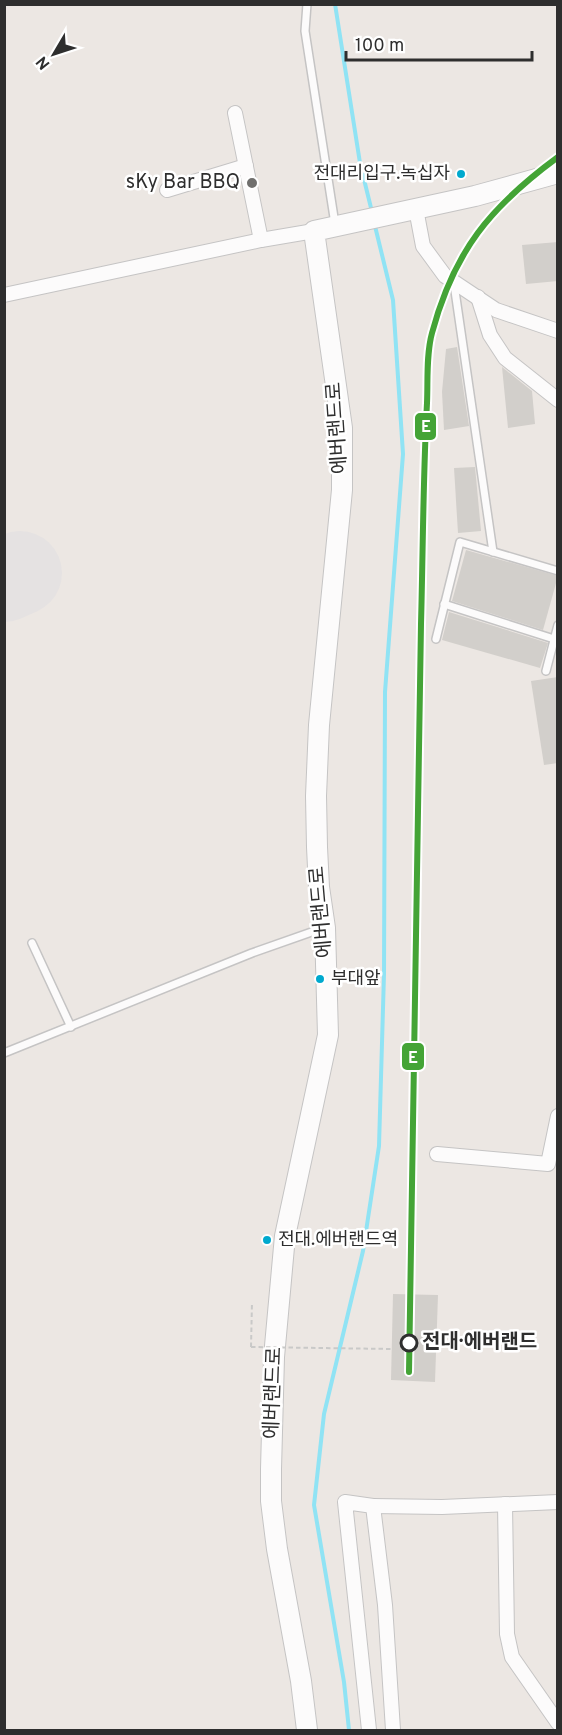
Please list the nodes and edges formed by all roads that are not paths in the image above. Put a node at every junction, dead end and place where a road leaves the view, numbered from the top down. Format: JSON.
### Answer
{"nodes":[{"id":1,"x":307,"y":4,"type":"edge"},
{"id":2,"x":235,"y":113,"type":"dead end"},
{"id":3,"x":246,"y":166,"type":"junction"},
{"id":4,"x":558,"y":173,"type":"edge"},
{"id":5,"x":167,"y":190,"type":"dead end"},
{"id":6,"x":410,"y":210,"type":"junction"},
{"id":7,"x":342,"y":225,"type":"junction"},
{"id":8,"x":315,"y":231,"type":"junction"},
{"id":9,"x":261,"y":240,"type":"junction"},
{"id":10,"x":454,"y":282,"type":"junction"},
{"id":11,"x":4,"y":295,"type":"edge"},
{"id":12,"x":478,"y":297,"type":"junction"},
{"id":13,"x":558,"y":331,"type":"edge"},
{"id":14,"x":558,"y":400,"type":"edge"},
{"id":15,"x":493,"y":552,"type":"junction"},
{"id":16,"x":558,"y":571,"type":"edge"},
{"id":17,"x":444,"y":604,"type":"junction"},
{"id":18,"x":558,"y":625,"type":"edge"},
{"id":19,"x":436,"y":639,"type":"dead end"},
{"id":20,"x":554,"y":639,"type":"junction"},
{"id":21,"x":546,"y":670,"type":"dead end"},
{"id":22,"x":325,"y":928,"type":"junction"},
{"id":23,"x":32,"y":944,"type":"dead end"},
{"id":24,"x":71,"y":1027,"type":"junction"},
{"id":25,"x":4,"y":1053,"type":"edge"},
{"id":26,"x":558,"y":1116,"type":"edge"},
{"id":27,"x":437,"y":1154,"type":"dead end"},
{"id":28,"x":558,"y":1502,"type":"edge"},
{"id":29,"x":505,"y":1504,"type":"junction"},
{"id":30,"x":373,"y":1506,"type":"junction"},
{"id":31,"x":558,"y":1723,"type":"edge"},
{"id":32,"x":307,"y":1731,"type":"edge"},
{"id":33,"x":369,"y":1731,"type":"edge"},
{"id":34,"x":393,"y":1731,"type":"edge"}],
"edges":[{"from":1,"to":7,"type":"lane"},
{"from":2,"to":3,"type":"street"},
{"from":3,"to":5,"type":"street"},
{"from":3,"to":9,"type":"street"},
{"from":4,"to":6,"type":"street"},
{"from":6,"to":7,"type":"street"},
{"from":6,"to":10,"type":"street"},
{"from":7,"to":8,"type":"street"},
{"from":8,"to":9,"type":"street"},
{"from":8,"to":22,"type":"street","name":"에버랜드로"},
{"from":9,"to":11,"type":"street"},
{"from":10,"to":12,"type":"street"},
{"from":10,"to":15,"type":"lane"},
{"from":12,"to":13,"type":"street"},
{"from":12,"to":14,"type":"street"},
{"from":15,"to":16,"type":"lane"},
{"from":15,"to":17,"type":"lane"},
{"from":17,"to":19,"type":"lane"},
{"from":17,"to":20,"type":"lane"},
{"from":18,"to":20,"type":"lane"},
{"from":20,"to":21,"type":"lane"},
{"from":22,"to":24,"type":"lane"},
{"from":22,"to":32,"type":"street","name":"에버랜드로"},
{"from":23,"to":24,"type":"lane"},
{"from":24,"to":25,"type":"lane"},
{"from":26,"to":27,"type":"street"},
{"from":28,"to":29,"type":"street"},
{"from":29,"to":30,"type":"street"},
{"from":29,"to":31,"type":"street"},
{"from":30,"to":33,"type":"street"},
{"from":30,"to":34,"type":"street"}]}
